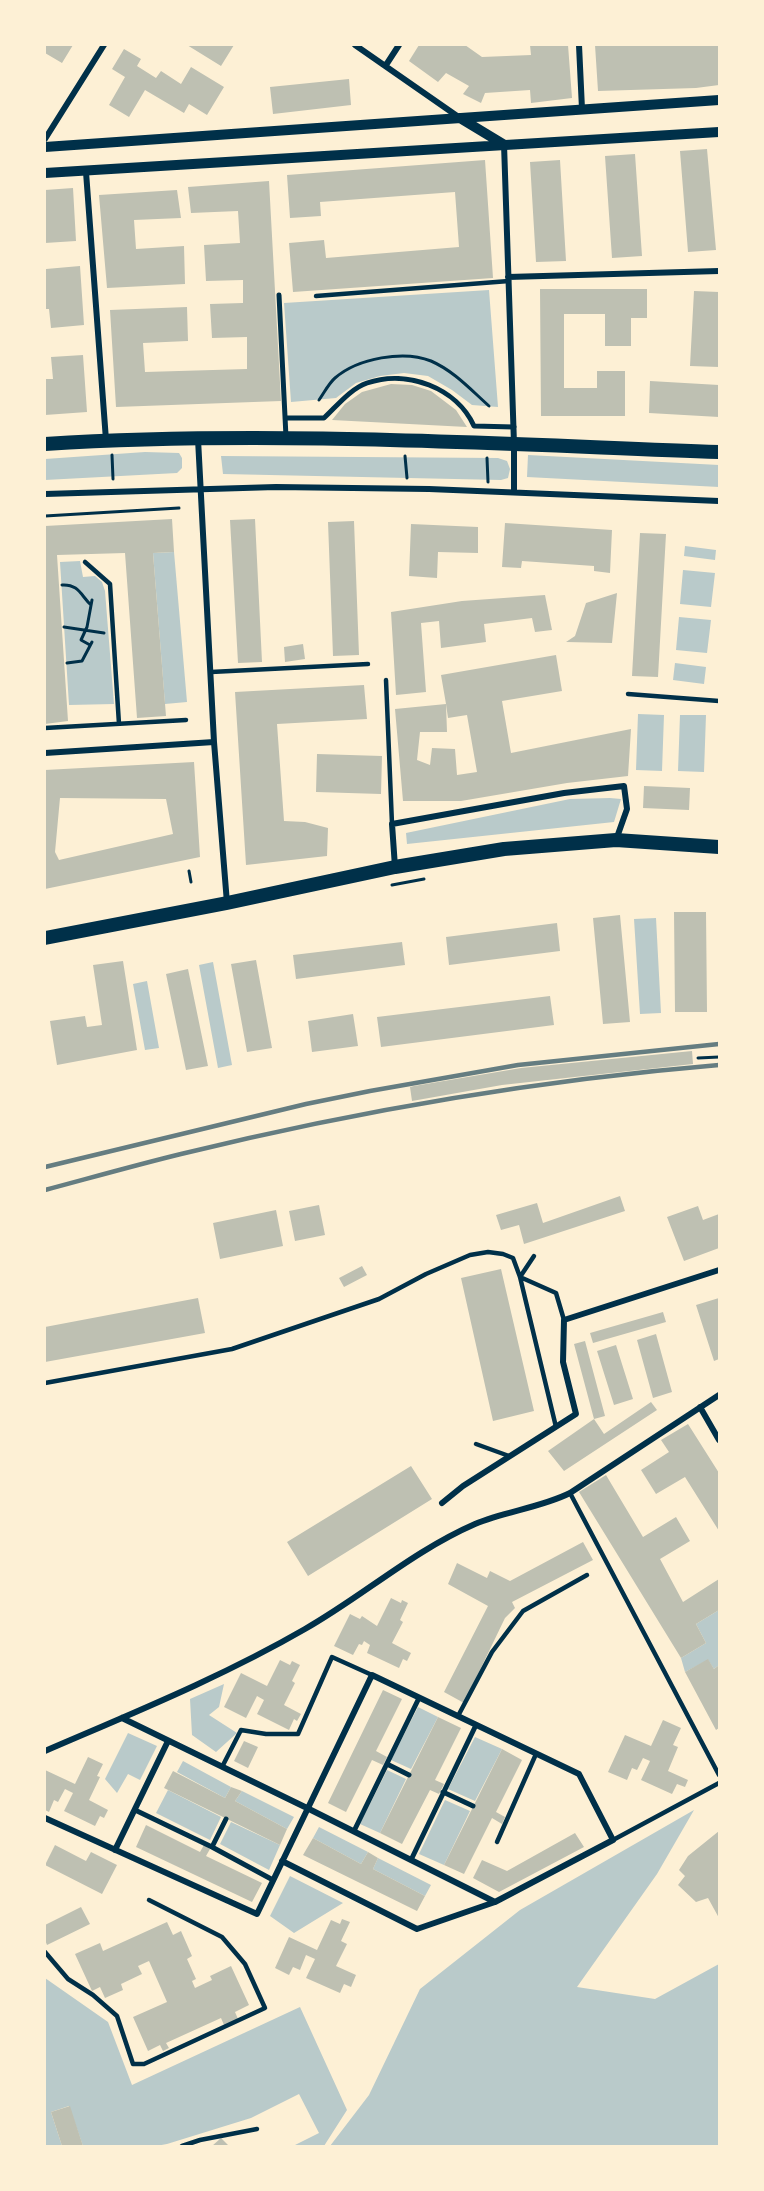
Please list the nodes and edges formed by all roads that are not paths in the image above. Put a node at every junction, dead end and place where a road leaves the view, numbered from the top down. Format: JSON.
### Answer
{"nodes":[{"id":1,"x":104,"y":45,"type":"edge"},
{"id":2,"x":355,"y":45,"type":"edge"},
{"id":3,"x":399,"y":45,"type":"edge"},
{"id":4,"x":579,"y":45,"type":"edge"},
{"id":5,"x":386,"y":65,"type":"junction"},
{"id":6,"x":719,"y":100,"type":"edge"},
{"id":7,"x":582,"y":109,"type":"junction"},
{"id":8,"x":460,"y":118,"type":"junction"},
{"id":9,"x":719,"y":132,"type":"edge"},
{"id":10,"x":45,"y":139,"type":"edge"},
{"id":11,"x":504,"y":144,"type":"junction"},
{"id":12,"x":45,"y":147,"type":"edge"},
{"id":13,"x":86,"y":172,"type":"junction"},
{"id":14,"x":45,"y":173,"type":"edge"},
{"id":15,"x":719,"y":271,"type":"edge"},
{"id":16,"x":508,"y":279,"type":"junction"},
{"id":17,"x":279,"y":295,"type":"dead end"},
{"id":18,"x":316,"y":296,"type":"dead end"},
{"id":19,"x":285,"y":418,"type":"junction"},
{"id":20,"x":514,"y":428,"type":"junction"},
{"id":21,"x":286,"y":437,"type":"junction"},
{"id":22,"x":198,"y":439,"type":"junction"},
{"id":23,"x":45,"y":444,"type":"edge"},
{"id":24,"x":514,"y":444,"type":"junction"},
{"id":25,"x":109,"y":447,"type":"junction"},
{"id":26,"x":719,"y":452,"type":"edge"},
{"id":27,"x":201,"y":489,"type":"junction"},
{"id":28,"x":514,"y":492,"type":"junction"},
{"id":29,"x":45,"y":494,"type":"edge"},
{"id":30,"x":719,"y":501,"type":"edge"},
{"id":31,"x":85,"y":562,"type":"dead end"},
{"id":32,"x":368,"y":664,"type":"dead end"},
{"id":33,"x":211,"y":672,"type":"junction"},
{"id":34,"x":387,"y":680,"type":"dead end"},
{"id":35,"x":628,"y":694,"type":"dead end"},
{"id":36,"x":719,"y":701,"type":"edge"},
{"id":37,"x":186,"y":720,"type":"dead end"},
{"id":38,"x":119,"y":724,"type":"junction"},
{"id":39,"x":45,"y":728,"type":"edge"},
{"id":40,"x":214,"y":741,"type":"junction"},
{"id":41,"x":45,"y":753,"type":"edge"},
{"id":42,"x":392,"y":824,"type":"junction"},
{"id":43,"x":616,"y":840,"type":"junction"},
{"id":44,"x":719,"y":847,"type":"edge"},
{"id":45,"x":396,"y":867,"type":"junction"},
{"id":46,"x":227,"y":903,"type":"junction"},
{"id":47,"x":45,"y":938,"type":"edge"},
{"id":48,"x":534,"y":1256,"type":"dead end"},
{"id":49,"x":719,"y":1270,"type":"edge"},
{"id":50,"x":520,"y":1277,"type":"junction"},
{"id":51,"x":564,"y":1320,"type":"junction"},
{"id":52,"x":45,"y":1383,"type":"edge"},
{"id":53,"x":719,"y":1395,"type":"edge"},
{"id":54,"x":700,"y":1407,"type":"junction"},
{"id":55,"x":556,"y":1426,"type":"junction"},
{"id":56,"x":719,"y":1440,"type":"edge"},
{"id":57,"x":476,"y":1444,"type":"dead end"},
{"id":58,"x":509,"y":1456,"type":"junction"},
{"id":59,"x":570,"y":1493,"type":"junction"},
{"id":60,"x":442,"y":1503,"type":"dead end"},
{"id":61,"x":587,"y":1575,"type":"dead end"},
{"id":62,"x":372,"y":1675,"type":"junction"},
{"id":63,"x":419,"y":1698,"type":"junction"},
{"id":64,"x":458,"y":1716,"type":"junction"},
{"id":65,"x":122,"y":1718,"type":"junction"},
{"id":66,"x":476,"y":1725,"type":"junction"},
{"id":67,"x":168,"y":1741,"type":"junction"},
{"id":68,"x":45,"y":1751,"type":"edge"},
{"id":69,"x":536,"y":1754,"type":"junction"},
{"id":70,"x":387,"y":1764,"type":"junction"},
{"id":71,"x":222,"y":1767,"type":"junction"},
{"id":72,"x":409,"y":1774,"type":"dead end"},
{"id":73,"x":719,"y":1775,"type":"edge"},
{"id":74,"x":719,"y":1783,"type":"edge"},
{"id":75,"x":443,"y":1792,"type":"junction"},
{"id":76,"x":473,"y":1806,"type":"dead end"},
{"id":77,"x":307,"y":1808,"type":"junction"},
{"id":78,"x":135,"y":1810,"type":"junction"},
{"id":79,"x":45,"y":1818,"type":"edge"},
{"id":80,"x":226,"y":1819,"type":"dead end"},
{"id":81,"x":354,"y":1832,"type":"junction"},
{"id":82,"x":613,"y":1840,"type":"junction"},
{"id":83,"x":496,"y":1842,"type":"dead end"},
{"id":84,"x":212,"y":1847,"type":"junction"},
{"id":85,"x":116,"y":1850,"type":"junction"},
{"id":86,"x":411,"y":1860,"type":"junction"},
{"id":87,"x":282,"y":1861,"type":"junction"},
{"id":88,"x":273,"y":1880,"type":"junction"},
{"id":89,"x":149,"y":1900,"type":"dead end"},
{"id":90,"x":495,"y":1902,"type":"junction"},
{"id":91,"x":45,"y":1952,"type":"edge"},
{"id":92,"x":257,"y":2129,"type":"dead end"},
{"id":93,"x":182,"y":2146,"type":"edge"}],
"edges":[{"from":1,"to":10,"type":"street"},
{"from":2,"to":5,"type":"street"},
{"from":3,"to":5,"type":"street"},
{"from":4,"to":7,"type":"street"},
{"from":5,"to":8,"type":"street"},
{"from":6,"to":7,"type":"street"},
{"from":7,"to":8,"type":"street"},
{"from":8,"to":11,"type":"street"},
{"from":8,"to":12,"type":"street"},
{"from":9,"to":11,"type":"street"},
{"from":11,"to":13,"type":"street"},
{"from":11,"to":16,"type":"street"},
{"from":13,"to":14,"type":"street"},
{"from":13,"to":25,"type":"street"},
{"from":15,"to":16,"type":"street"},
{"from":16,"to":18,"type":"lane"},
{"from":16,"to":20,"type":"street"},
{"from":17,"to":19,"type":"street"},
{"from":19,"to":20,"type":"street"},
{"from":19,"to":21,"type":"street"},
{"from":20,"to":24,"type":"street"},
{"from":21,"to":22,"type":"main road"},
{"from":21,"to":24,"type":"main road"},
{"from":22,"to":25,"type":"main road"},
{"from":22,"to":27,"type":"street"},
{"from":23,"to":25,"type":"main road"},
{"from":24,"to":26,"type":"main road"},
{"from":24,"to":28,"type":"street"},
{"from":27,"to":28,"type":"street"},
{"from":27,"to":29,"type":"street"},
{"from":27,"to":33,"type":"street"},
{"from":28,"to":30,"type":"street"},
{"from":31,"to":38,"type":"lane"},
{"from":32,"to":33,"type":"lane"},
{"from":33,"to":40,"type":"street"},
{"from":34,"to":42,"type":"lane"},
{"from":35,"to":36,"type":"lane"},
{"from":37,"to":38,"type":"lane"},
{"from":38,"to":39,"type":"lane"},
{"from":40,"to":41,"type":"street"},
{"from":40,"to":46,"type":"street"},
{"from":42,"to":43,"type":"street"},
{"from":42,"to":45,"type":"street"},
{"from":43,"to":44,"type":"main road"},
{"from":43,"to":45,"type":"main road"},
{"from":45,"to":46,"type":"main road"},
{"from":46,"to":47,"type":"main road"},
{"from":48,"to":50,"type":"lane"},
{"from":49,"to":51,"type":"street"},
{"from":50,"to":51,"type":"lane"},
{"from":50,"to":52,"type":"lane"},
{"from":50,"to":55,"type":"lane"},
{"from":51,"to":55,"type":"street"},
{"from":53,"to":54,"type":"street"},
{"from":54,"to":56,"type":"street"},
{"from":54,"to":59,"type":"street"},
{"from":55,"to":58,"type":"street"},
{"from":57,"to":58,"type":"lane"},
{"from":58,"to":60,"type":"street"},
{"from":59,"to":65,"type":"street"},
{"from":59,"to":73,"type":"lane"},
{"from":61,"to":64,"type":"lane"},
{"from":62,"to":63,"type":"street"},
{"from":62,"to":71,"type":"lane"},
{"from":62,"to":77,"type":"street"},
{"from":63,"to":64,"type":"street"},
{"from":63,"to":70,"type":"street"},
{"from":64,"to":66,"type":"street"},
{"from":65,"to":67,"type":"street"},
{"from":65,"to":68,"type":"street"},
{"from":66,"to":69,"type":"street"},
{"from":66,"to":75,"type":"street"},
{"from":67,"to":71,"type":"street"},
{"from":67,"to":78,"type":"street"},
{"from":69,"to":82,"type":"street"},
{"from":69,"to":83,"type":"lane"},
{"from":70,"to":72,"type":"street"},
{"from":70,"to":81,"type":"street"},
{"from":71,"to":77,"type":"street"},
{"from":74,"to":82,"type":"lane"},
{"from":75,"to":76,"type":"street"},
{"from":75,"to":86,"type":"street"},
{"from":77,"to":81,"type":"street"},
{"from":77,"to":87,"type":"street"},
{"from":78,"to":84,"type":"street"},
{"from":78,"to":85,"type":"street"},
{"from":79,"to":85,"type":"street"},
{"from":80,"to":84,"type":"street"},
{"from":81,"to":86,"type":"street"},
{"from":82,"to":90,"type":"street"},
{"from":84,"to":88,"type":"street"},
{"from":85,"to":88,"type":"street"},
{"from":86,"to":90,"type":"street"},
{"from":87,"to":88,"type":"street"},
{"from":87,"to":90,"type":"street"},
{"from":89,"to":91,"type":"lane"},
{"from":92,"to":93,"type":"lane"}]}
